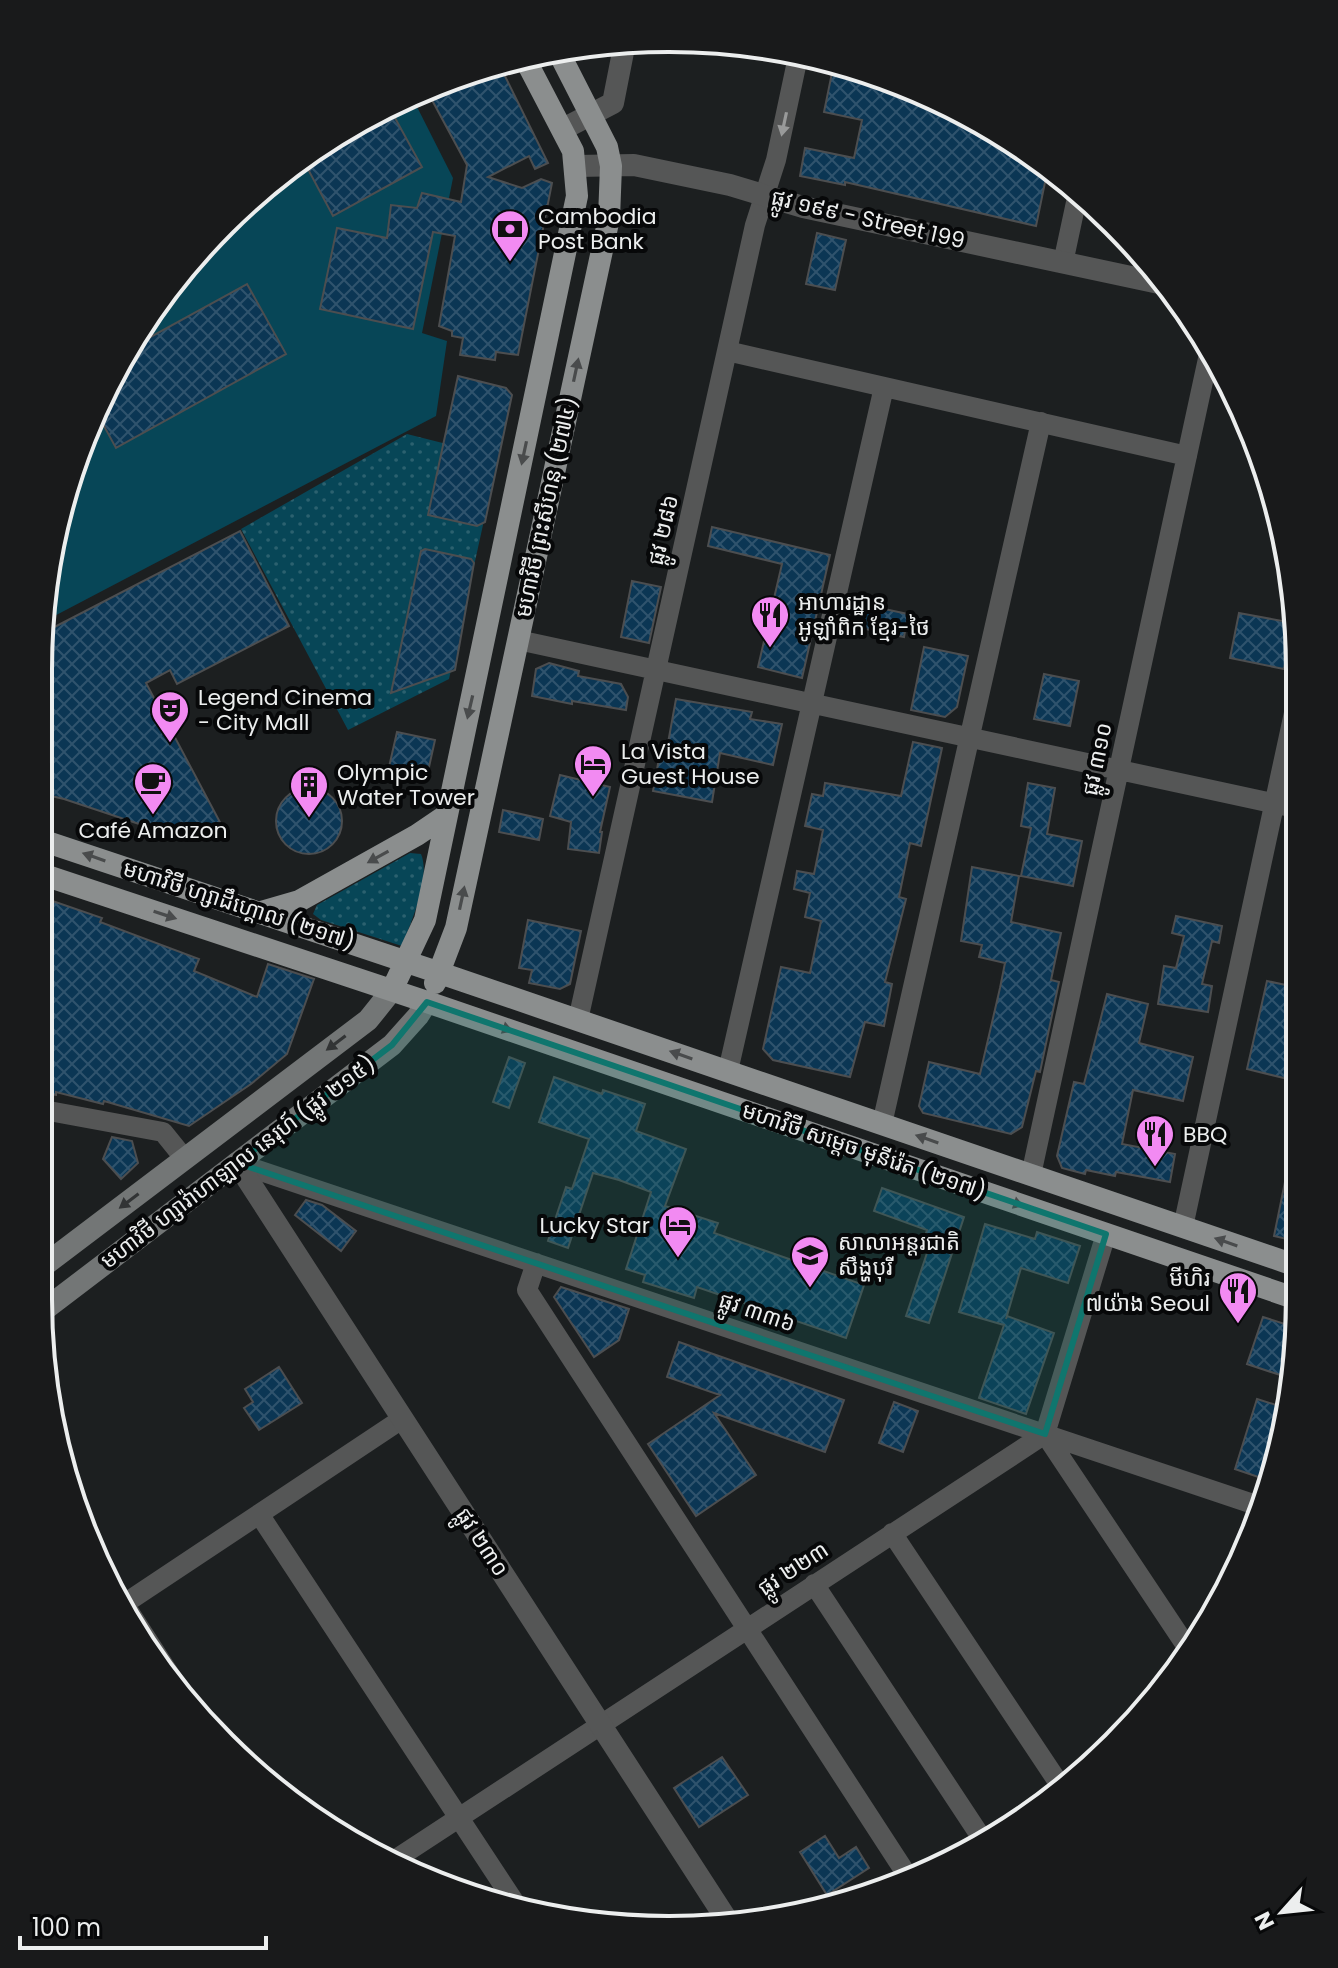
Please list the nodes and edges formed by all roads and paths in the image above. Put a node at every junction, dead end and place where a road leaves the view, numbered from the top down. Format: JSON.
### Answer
{"nodes":[{"id":1,"x":623,"y":54,"type":"edge"},
{"id":2,"x":564,"y":61,"type":"edge"},
{"id":3,"x":796,"y":66,"type":"edge"},
{"id":4,"x":530,"y":68,"type":"edge"},
{"id":5,"x":592,"y":114,"type":"junction"},
{"id":6,"x":563,"y":129,"type":"junction"},
{"id":7,"x":576,"y":166,"type":"junction"},
{"id":8,"x":611,"y":166,"type":"junction"},
{"id":9,"x":765,"y":195,"type":"junction"},
{"id":10,"x":1076,"y":205,"type":"edge"},
{"id":11,"x":1063,"y":263,"type":"junction"},
{"id":12,"x":1148,"y":281,"type":"edge"},
{"id":13,"x":727,"y":351,"type":"junction"},
{"id":14,"x":1206,"y":367,"type":"edge"},
{"id":15,"x":884,"y":387,"type":"junction"},
{"id":16,"x":1041,"y":422,"type":"junction"},
{"id":17,"x":1187,"y":456,"type":"junction"},
{"id":18,"x":518,"y":640,"type":"junction"},
{"id":19,"x":656,"y":670,"type":"junction"},
{"id":20,"x":812,"y":703,"type":"junction"},
{"id":21,"x":969,"y":737,"type":"junction"},
{"id":22,"x":1286,"y":749,"type":"edge"},
{"id":23,"x":1119,"y":770,"type":"junction"},
{"id":24,"x":1274,"y":803,"type":"junction"},
{"id":25,"x":1286,"y":806,"type":"edge"},
{"id":26,"x":445,"y":816,"type":"junction"},
{"id":27,"x":52,"y":844,"type":"edge"},
{"id":28,"x":52,"y":878,"type":"edge"},
{"id":29,"x":261,"y":912,"type":"junction"},
{"id":30,"x":407,"y":961,"type":"junction"},
{"id":31,"x":440,"y":973,"type":"junction"},
{"id":32,"x":392,"y":990,"type":"junction"},
{"id":33,"x":427,"y":1002,"type":"junction"},
{"id":34,"x":578,"y":1020,"type":"junction"},
{"id":35,"x":728,"y":1071,"type":"junction"},
{"id":36,"x":52,"y":1112,"type":"edge"},
{"id":37,"x":882,"y":1124,"type":"junction"},
{"id":38,"x":184,"y":1158,"type":"junction"},
{"id":39,"x":237,"y":1163,"type":"junction"},
{"id":40,"x":1031,"y":1175,"type":"junction"},
{"id":41,"x":1183,"y":1227,"type":"junction"},
{"id":42,"x":1106,"y":1234,"type":"junction"},
{"id":43,"x":52,"y":1259,"type":"edge"},
{"id":44,"x":1286,"y":1262,"type":"edge"},
{"id":45,"x":536,"y":1263,"type":"junction"},
{"id":46,"x":1286,"y":1295,"type":"edge"},
{"id":47,"x":52,"y":1304,"type":"edge"},
{"id":48,"x":402,"y":1419,"type":"junction"},
{"id":49,"x":1045,"y":1434,"type":"junction"},
{"id":50,"x":1251,"y":1503,"type":"edge"},
{"id":51,"x":259,"y":1514,"type":"junction"},
{"id":52,"x":892,"y":1533,"type":"junction"},
{"id":53,"x":814,"y":1584,"type":"junction"},
{"id":54,"x":131,"y":1600,"type":"edge"},
{"id":55,"x":745,"y":1629,"type":"junction"},
{"id":56,"x":1183,"y":1641,"type":"edge"},
{"id":57,"x":601,"y":1725,"type":"junction"},
{"id":58,"x":1056,"y":1779,"type":"edge"},
{"id":59,"x":459,"y":1818,"type":"junction"},
{"id":60,"x":978,"y":1833,"type":"edge"},
{"id":61,"x":402,"y":1855,"type":"edge"},
{"id":62,"x":903,"y":1870,"type":"edge"},
{"id":63,"x":510,"y":1895,"type":"edge"},
{"id":64,"x":723,"y":1914,"type":"edge"}],
"edges":[{"from":1,"to":5,"type":"street"},
{"from":2,"to":5,"type":"main road","name":"មហាវិថី ព្រះសីហនុ (២៧៤)"},
{"from":3,"to":9,"type":"street","name":"ផ្លូវ ២៨៦","one_way":true},
{"from":4,"to":6,"type":"main road","name":"មហាវិថី ព្រះសីហនុ (២៧៤)"},
{"from":5,"to":6,"type":"street"},
{"from":5,"to":8,"type":"main road","name":"មហាវិថី ព្រះសីហនុ (២៧៤)"},
{"from":6,"to":7,"type":"main road","name":"មហាវិថី ព្រះសីហនុ (២៧៤)"},
{"from":7,"to":8,"type":"street","name":"ផ្លូវ ១៩៩ - Street 199"},
{"from":7,"to":26,"type":"main road","name":"មហាវិថី ព្រះសីហនុ (២៧៤)","one_way":true},
{"from":8,"to":9,"type":"street","name":"ផ្លូវ ១៩៩ - Street 199"},
{"from":18,"to":8,"type":"main road","name":"មហាវិថី ព្រះសីហនុ (២៧៤)","one_way":true},
{"from":9,"to":11,"type":"street","name":"ផ្លូវ ១៩៩ - Street 199"},
{"from":9,"to":13,"type":"street","name":"ផ្លូវ ២៨៦"},
{"from":10,"to":11,"type":"street"},
{"from":11,"to":12,"type":"street","name":"ផ្លូវ ១៩៩ - Street 199"},
{"from":13,"to":15,"type":"street"},
{"from":13,"to":19,"type":"street","name":"ផ្លូវ ២៨៦"},
{"from":14,"to":17,"type":"street","name":"ផ្លូវ ៣១០"},
{"from":15,"to":16,"type":"street"},
{"from":15,"to":20,"type":"street"},
{"from":16,"to":17,"type":"street"},
{"from":16,"to":21,"type":"street"},
{"from":17,"to":23,"type":"street","name":"ផ្លូវ ៣១០"},
{"from":18,"to":19,"type":"street"},
{"from":31,"to":18,"type":"main road","name":"មហាវិថី ព្រះសីហនុ (២៧៤)","one_way":true},
{"from":19,"to":20,"type":"street"},
{"from":19,"to":34,"type":"street","name":"ផ្លូវ ២៨៦"},
{"from":20,"to":21,"type":"street"},
{"from":20,"to":35,"type":"street"},
{"from":21,"to":23,"type":"street"},
{"from":21,"to":37,"type":"street"},
{"from":22,"to":24,"type":"street"},
{"from":23,"to":24,"type":"street"},
{"from":23,"to":40,"type":"street","name":"ផ្លូវ ៣១០"},
{"from":24,"to":25,"type":"street"},
{"from":24,"to":41,"type":"street"},
{"from":26,"to":29,"type":"main road","one_way":true},
{"from":26,"to":30,"type":"main road","name":"មហាវិថី ព្រះសីហនុ (២៧៤)"},
{"from":29,"to":27,"type":"main road","name":"មហាវិថី ហ្សាដឹហ្គោល (២១៧)","one_way":true},
{"from":28,"to":32,"type":"main road","name":"មហាវិថី ហ្សាដឹហ្គោល (២១៧)","one_way":true},
{"from":29,"to":30,"type":"main road","name":"មហាវិថី ហ្សាដឹហ្គោល (២១៧)"},
{"from":30,"to":31,"type":"main road","name":"មហាវិថី ហ្សាដឹហ្គោល (២១៧)"},
{"from":30,"to":32,"type":"main road","name":"មហាវិថី ព្រះសីហនុ (២៧៤)"},
{"from":31,"to":33,"type":"main road","name":"មហាវិថី ព្រះសីហនុ (២៧៤)"},
{"from":31,"to":34,"type":"main road","name":"មហាវិថី សម្តេច មុនីរ៉េត (២១៧)"},
{"from":32,"to":33,"type":"main road","name":"មហាវិថី ហ្សាដឹហ្គោល (២១៧)"},
{"from":32,"to":38,"type":"main road","name":"មហាវិថី ហ្សាវ៉ាហាឡាល នេរុហ៍ (ផ្លូវ ២១៥)","one_way":true},
{"from":33,"to":39,"type":"main road","name":"មហាវិថី ហ្សាវ៉ាហាឡាល នេរុហ៍ (ផ្លូវ ២១៥)"},
{"from":33,"to":42,"type":"main road","name":"មហាវិថី សម្តេច មុនីរ៉េត (២១៧)","one_way":true},
{"from":35,"to":34,"type":"main road","name":"មហាវិថី សម្តេច មុនីរ៉េត (២១៧)","one_way":true},
{"from":35,"to":37,"type":"main road","name":"មហាវិថី សម្តេច មុនីរ៉េត (២១៧)"},
{"from":36,"to":38,"type":"street"},
{"from":40,"to":37,"type":"main road","name":"មហាវិថី សម្តេច មុនីរ៉េត (២១៧)","one_way":true},
{"from":38,"to":43,"type":"main road","name":"មហាវិថី ហ្សាវ៉ាហាឡាល នេរុហ៍ (ផ្លូវ ២១៥)","one_way":true},
{"from":39,"to":45,"type":"street","name":"ផ្លូវ ៣៣៦"},
{"from":39,"to":47,"type":"main road","name":"មហាវិថី ហ្សាវ៉ាហាឡាល នេរុហ៍ (ផ្លូវ ២១៥)"},
{"from":39,"to":48,"type":"street","name":"ផ្លូវ ២៣០"},
{"from":40,"to":41,"type":"main road","name":"មហាវិថី សម្តេច មុនីរ៉េត (២១៧)"},
{"from":44,"to":41,"type":"main road","name":"មហាវិថី សម្តេច មុនីរ៉េត (២១៧)","one_way":true},
{"from":42,"to":46,"type":"main road","name":"មហាវិថី សម្តេច មុនីរ៉េត (២១៧)"},
{"from":42,"to":49,"type":"street"},
{"from":45,"to":49,"type":"street","name":"ផ្លូវ ៣៣៦"},
{"from":45,"to":55,"type":"street"},
{"from":48,"to":51,"type":"street"},
{"from":48,"to":57,"type":"street","name":"ផ្លូវ ២៣០"},
{"from":49,"to":50,"type":"street","name":"ផ្លូវ ៣៣៦"},
{"from":49,"to":52,"type":"street","name":"ផ្លូវ ២២៣"},
{"from":49,"to":56,"type":"street"},
{"from":51,"to":54,"type":"street"},
{"from":51,"to":59,"type":"street"},
{"from":52,"to":53,"type":"street","name":"ផ្លូវ ២២៣"},
{"from":52,"to":58,"type":"street"},
{"from":53,"to":55,"type":"street","name":"ផ្លូវ ២២៣"},
{"from":53,"to":60,"type":"street"},
{"from":55,"to":57,"type":"street","name":"ផ្លូវ ២២៣"},
{"from":55,"to":62,"type":"street"},
{"from":57,"to":59,"type":"street","name":"ផ្លូវ ២២៣"},
{"from":57,"to":64,"type":"street","name":"ផ្លូវ ២៣០"},
{"from":59,"to":61,"type":"street","name":"ផ្លូវ ២២៣"},
{"from":59,"to":63,"type":"street"}]}
